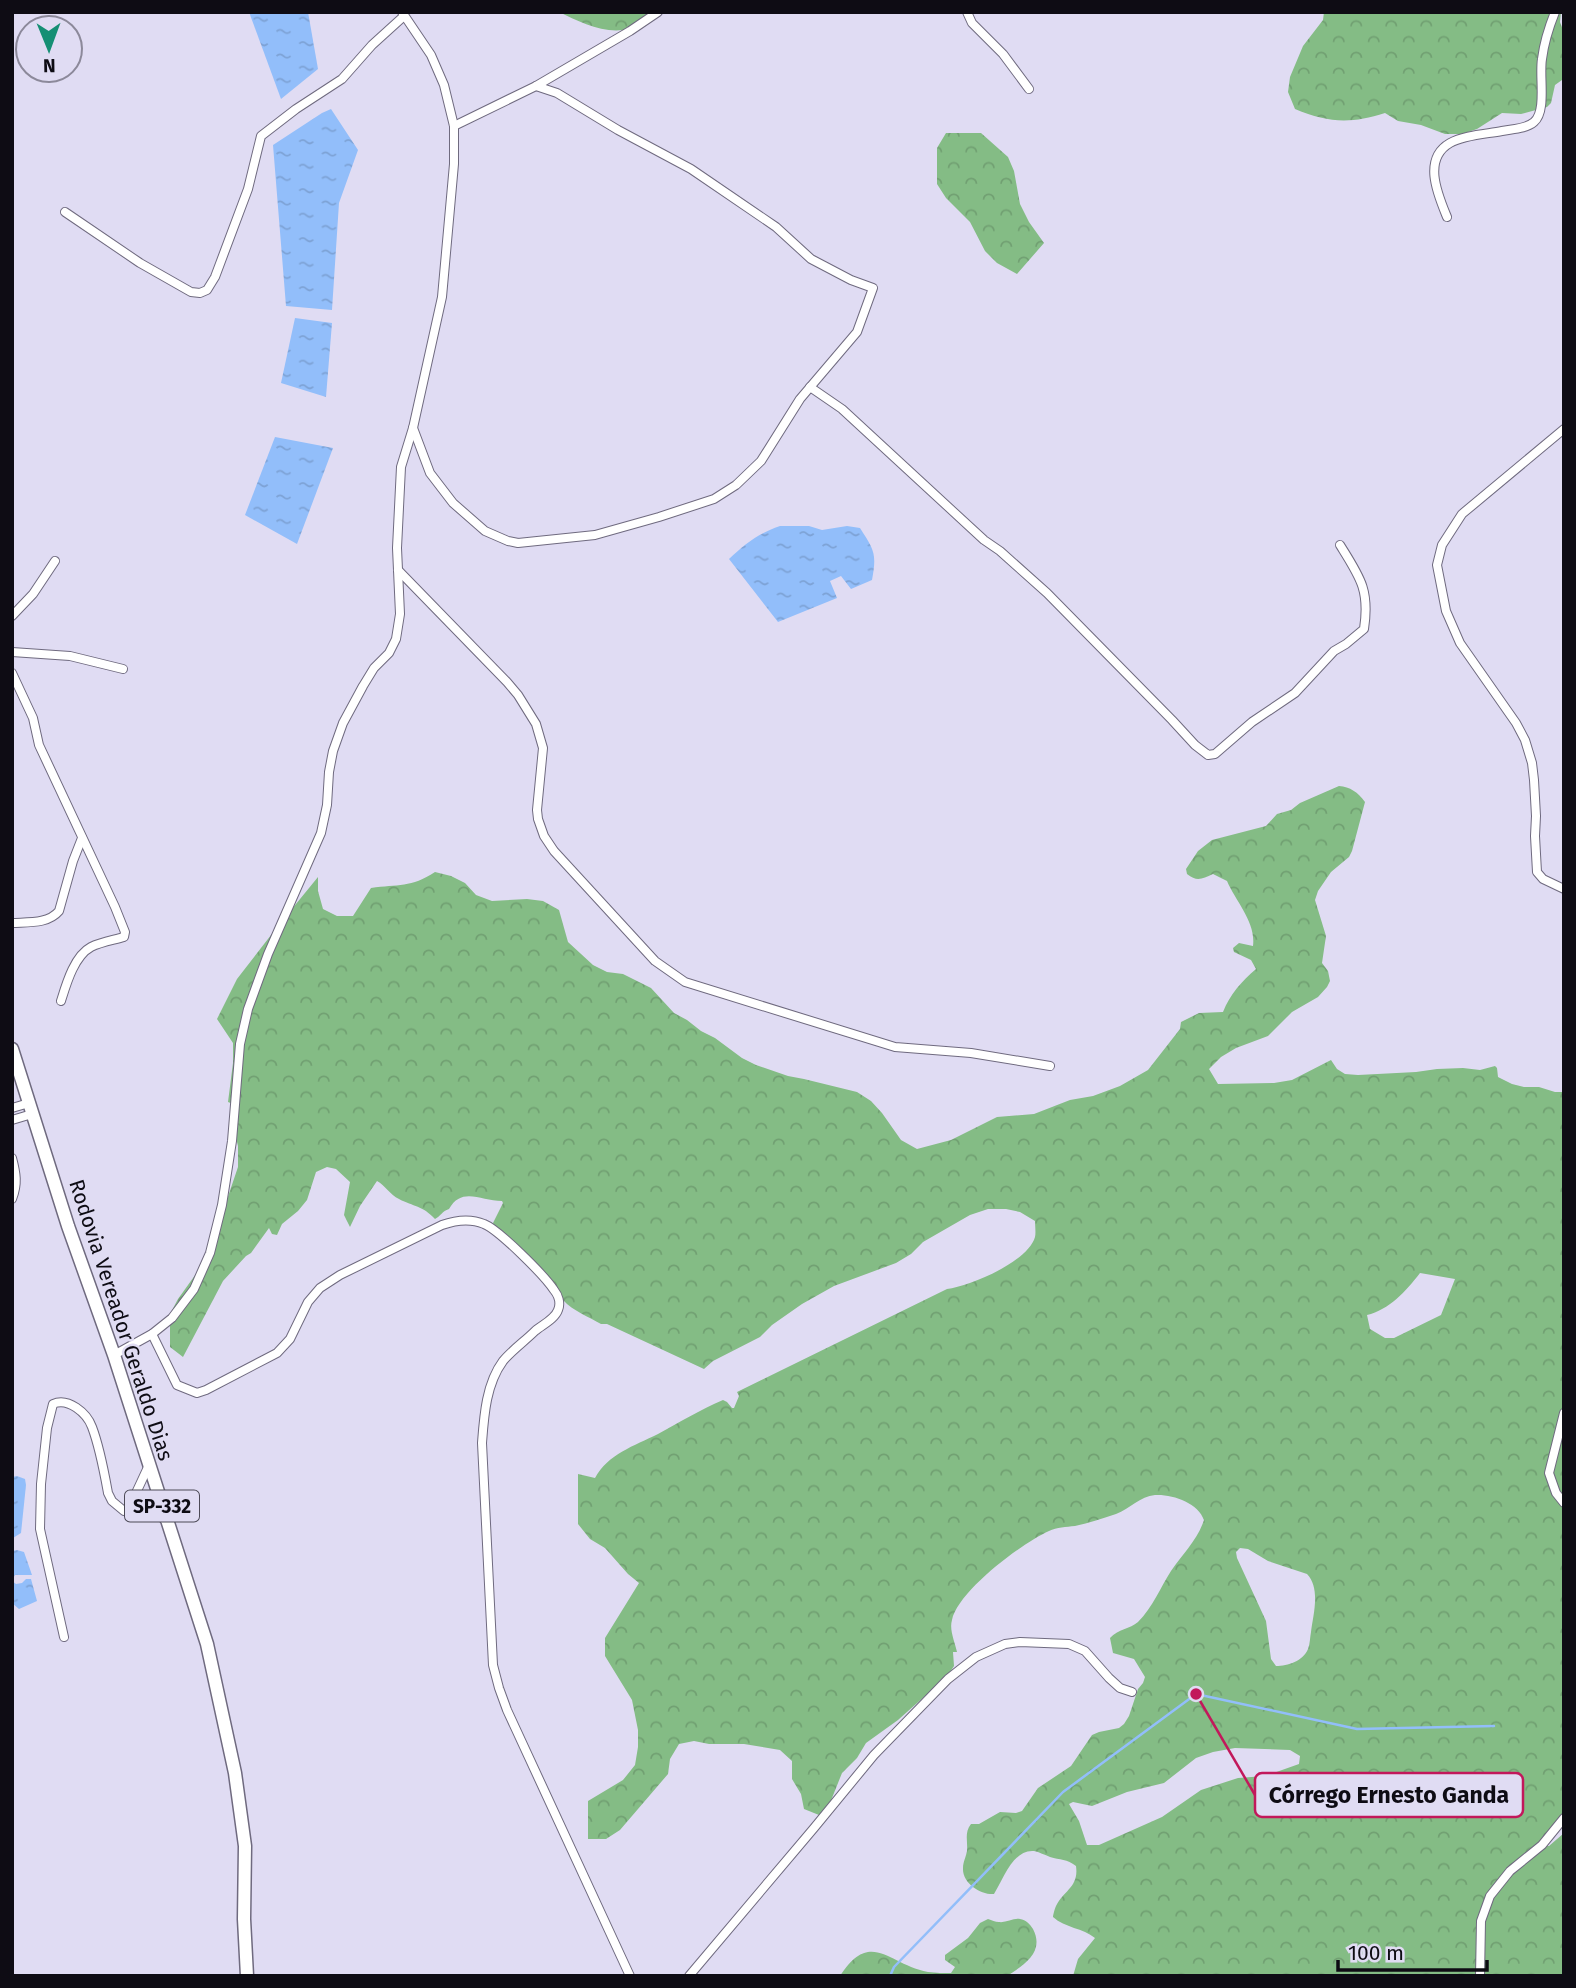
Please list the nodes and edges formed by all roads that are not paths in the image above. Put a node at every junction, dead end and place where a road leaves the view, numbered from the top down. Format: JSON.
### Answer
{"nodes":[{"id":1,"x":658,"y":12,"type":"edge"},
{"id":2,"x":967,"y":12,"type":"edge"},
{"id":3,"x":1555,"y":12,"type":"edge"},
{"id":4,"x":403,"y":14,"type":"edge"},
{"id":5,"x":536,"y":86,"type":"junction"},
{"id":6,"x":1029,"y":89,"type":"dead end"},
{"id":7,"x":454,"y":126,"type":"junction"},
{"id":8,"x":65,"y":212,"type":"dead end"},
{"id":9,"x":1447,"y":217,"type":"dead end"},
{"id":10,"x":810,"y":387,"type":"junction"},
{"id":11,"x":413,"y":428,"type":"junction"},
{"id":12,"x":1564,"y":429,"type":"edge"},
{"id":13,"x":1340,"y":545,"type":"dead end"},
{"id":14,"x":55,"y":561,"type":"dead end"},
{"id":15,"x":398,"y":570,"type":"junction"},
{"id":16,"x":12,"y":616,"type":"edge"},
{"id":17,"x":12,"y":652,"type":"edge"},
{"id":18,"x":123,"y":669,"type":"dead end"},
{"id":19,"x":12,"y":673,"type":"edge"},
{"id":20,"x":82,"y":838,"type":"junction"},
{"id":21,"x":1564,"y":889,"type":"edge"},
{"id":22,"x":12,"y":923,"type":"edge"},
{"id":23,"x":61,"y":1001,"type":"dead end"},
{"id":24,"x":12,"y":1049,"type":"edge"},
{"id":25,"x":1050,"y":1066,"type":"dead end"},
{"id":26,"x":12,"y":1108,"type":"edge"},
{"id":27,"x":31,"y":1109,"type":"junction"},
{"id":28,"x":12,"y":1120,"type":"edge"},
{"id":29,"x":12,"y":1158,"type":"edge"},
{"id":30,"x":12,"y":1199,"type":"edge"},
{"id":31,"x":152,"y":1334,"type":"junction"},
{"id":32,"x":114,"y":1355,"type":"junction"},
{"id":33,"x":1564,"y":1413,"type":"edge"},
{"id":34,"x":149,"y":1465,"type":"junction"},
{"id":35,"x":1564,"y":1503,"type":"edge"},
{"id":36,"x":129,"y":1508,"type":"junction"},
{"id":37,"x":167,"y":1521,"type":"junction"},
{"id":38,"x":64,"y":1637,"type":"dead end"},
{"id":39,"x":1132,"y":1692,"type":"dead end"},
{"id":40,"x":1564,"y":1818,"type":"edge"},
{"id":41,"x":247,"y":1976,"type":"edge"},
{"id":42,"x":629,"y":1976,"type":"edge"},
{"id":43,"x":689,"y":1976,"type":"edge"},
{"id":44,"x":1479,"y":1976,"type":"edge"}],
"edges":[{"from":1,"to":5,"type":"street"},
{"from":2,"to":6,"type":"street"},
{"from":3,"to":9,"type":"street"},
{"from":4,"to":7,"type":"street"},
{"from":4,"to":8,"type":"street"},
{"from":5,"to":7,"type":"street"},
{"from":5,"to":10,"type":"street"},
{"from":7,"to":11,"type":"street"},
{"from":10,"to":11,"type":"street"},
{"from":10,"to":13,"type":"street"},
{"from":11,"to":15,"type":"street"},
{"from":12,"to":21,"type":"street"},
{"from":14,"to":16,"type":"street"},
{"from":15,"to":25,"type":"street"},
{"from":15,"to":31,"type":"street"},
{"from":17,"to":18,"type":"street"},
{"from":19,"to":20,"type":"street"},
{"from":20,"to":22,"type":"street"},
{"from":20,"to":23,"type":"street"},
{"from":24,"to":27,"type":"main road","name":"Rodovia Vereador Geraldo Dias","number":"SP-332"},
{"from":26,"to":27,"type":"street"},
{"from":27,"to":28,"type":"street"},
{"from":27,"to":32,"type":"main road","name":"Rodovia Vereador Geraldo Dias","number":"SP-332"},
{"from":29,"to":30,"type":"street"},
{"from":31,"to":32,"type":"street"},
{"from":31,"to":42,"type":"street"},
{"from":32,"to":34,"type":"main road","name":"Rodovia Vereador Geraldo Dias","number":"SP-332"},
{"from":33,"to":35,"type":"street"},
{"from":34,"to":36,"type":"street"},
{"from":34,"to":37,"type":"main road","name":"Rodovia Vereador Geraldo Dias","number":"SP-332"},
{"from":36,"to":37,"type":"street"},
{"from":36,"to":38,"type":"street"},
{"from":37,"to":41,"type":"main road","name":"Rodovia Vereador Geraldo Dias","number":"SP-332"},
{"from":39,"to":43,"type":"street"},
{"from":40,"to":44,"type":"street"}]}
